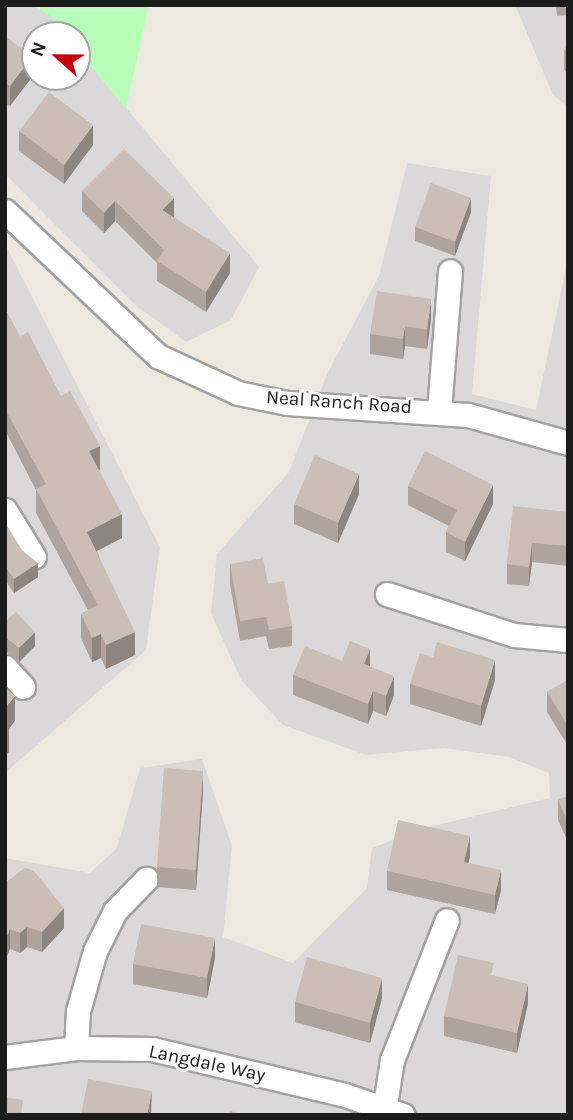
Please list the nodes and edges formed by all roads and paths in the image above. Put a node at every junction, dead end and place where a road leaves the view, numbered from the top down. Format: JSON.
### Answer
{"nodes":[{"id":1,"x":5,"y":211,"type":"edge"},
{"id":2,"x":450,"y":271,"type":"dead end"},
{"id":3,"x":439,"y":411,"type":"junction"},
{"id":4,"x":568,"y":443,"type":"edge"},
{"id":5,"x":5,"y":510,"type":"edge"},
{"id":6,"x":34,"y":557,"type":"edge"},
{"id":7,"x":387,"y":594,"type":"dead end"},
{"id":8,"x":568,"y":640,"type":"edge"},
{"id":9,"x":5,"y":667,"type":"edge"},
{"id":10,"x":23,"y":687,"type":"dead end"},
{"id":11,"x":146,"y":879,"type":"dead end"},
{"id":12,"x":447,"y":920,"type":"dead end"},
{"id":13,"x":76,"y":1048,"type":"junction"},
{"id":14,"x":5,"y":1056,"type":"edge"},
{"id":15,"x":394,"y":1110,"type":"edge"}],
"edges":[{"from":1,"to":3,"type":"street","name":"Neal Ranch Road"},
{"from":2,"to":3,"type":"street"},
{"from":3,"to":4,"type":"street","name":"Neal Ranch Road"},
{"from":5,"to":6,"type":"street"},
{"from":7,"to":8,"type":"street"},
{"from":9,"to":10,"type":"street"},
{"from":11,"to":13,"type":"street"},
{"from":12,"to":15,"type":"street"},
{"from":13,"to":14,"type":"street","name":"Langdale Way"},
{"from":13,"to":15,"type":"street","name":"Langdale Way"}]}
